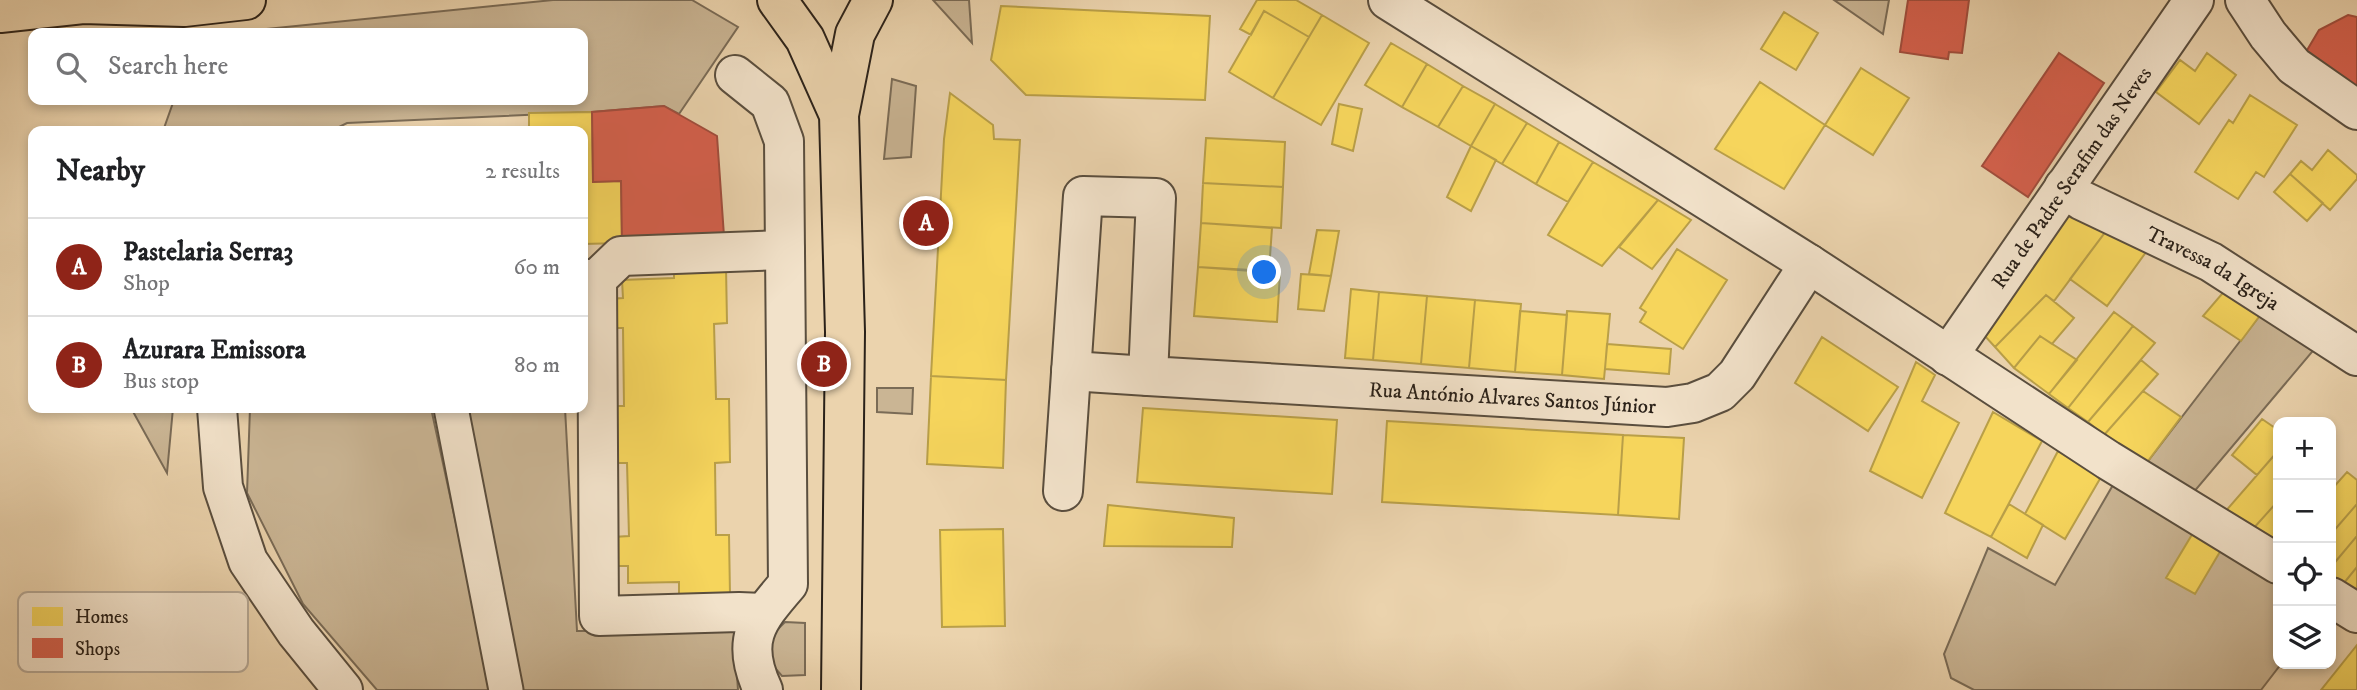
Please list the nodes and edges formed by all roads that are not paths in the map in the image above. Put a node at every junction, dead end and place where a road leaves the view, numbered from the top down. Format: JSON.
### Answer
{"nodes":[{"id":1,"x":246,"y":0,"type":"edge"},
{"id":2,"x":777,"y":0,"type":"edge"},
{"id":3,"x":873,"y":0,"type":"edge"},
{"id":4,"x":1388,"y":0,"type":"edge"},
{"id":5,"x":2194,"y":0,"type":"edge"},
{"id":6,"x":2245,"y":0,"type":"edge"},
{"id":7,"x":89,"y":2,"type":"edge"},
{"id":8,"x":0,"y":13,"type":"edge"},
{"id":9,"x":735,"y":75,"type":"dead end"},
{"id":10,"x":2357,"y":110,"type":"edge"},
{"id":11,"x":839,"y":115,"type":"junction"},
{"id":12,"x":2064,"y":187,"type":"junction"},
{"id":13,"x":785,"y":250,"type":"junction"},
{"id":14,"x":1809,"y":264,"type":"junction"},
{"id":15,"x":590,"y":279,"type":"edge"},
{"id":16,"x":1948,"y":356,"type":"junction"},
{"id":17,"x":2357,"y":356,"type":"edge"},
{"id":18,"x":1071,"y":371,"type":"junction"},
{"id":19,"x":1148,"y":376,"type":"junction"},
{"id":20,"x":217,"y":413,"type":"edge"},
{"id":21,"x":452,"y":413,"type":"edge"},
{"id":22,"x":1063,"y":491,"type":"dead end"},
{"id":23,"x":2273,"y":561,"type":"edge"},
{"id":24,"x":2336,"y":600,"type":"edge"},
{"id":25,"x":2357,"y":612,"type":"edge"},
{"id":26,"x":764,"y":613,"type":"junction"},
{"id":27,"x":343,"y":690,"type":"edge"},
{"id":28,"x":506,"y":690,"type":"edge"},
{"id":29,"x":763,"y":690,"type":"edge"},
{"id":30,"x":841,"y":690,"type":"edge"}],
"edges":[{"from":1,"to":7,"type":"main road"},
{"from":2,"to":11,"type":"main road"},
{"from":3,"to":11,"type":"main road"},
{"from":4,"to":14,"type":"street"},
{"from":5,"to":12,"type":"street","name":"Rua de Padre Serafim das Neves"},
{"from":6,"to":10,"type":"street"},
{"from":7,"to":8,"type":"main road"},
{"from":9,"to":13,"type":"street"},
{"from":11,"to":30,"type":"main road"},
{"from":12,"to":16,"type":"street","name":"Rua de Padre Serafim das Neves"},
{"from":12,"to":17,"type":"street","name":"Travessa da Igreja"},
{"from":13,"to":15,"type":"street"},
{"from":13,"to":26,"type":"street"},
{"from":14,"to":16,"type":"street"},
{"from":14,"to":19,"type":"street","name":"Rua António Alvares Santos Júnior"},
{"from":15,"to":26,"type":"street"},
{"from":16,"to":23,"type":"street"},
{"from":18,"to":19,"type":"street","name":"Rua António Alvares Santos Júnior"},
{"from":18,"to":19,"type":"street"},
{"from":18,"to":22,"type":"street"},
{"from":20,"to":27,"type":"street"},
{"from":21,"to":28,"type":"street"},
{"from":24,"to":25,"type":"street"},
{"from":26,"to":29,"type":"street"}]}
